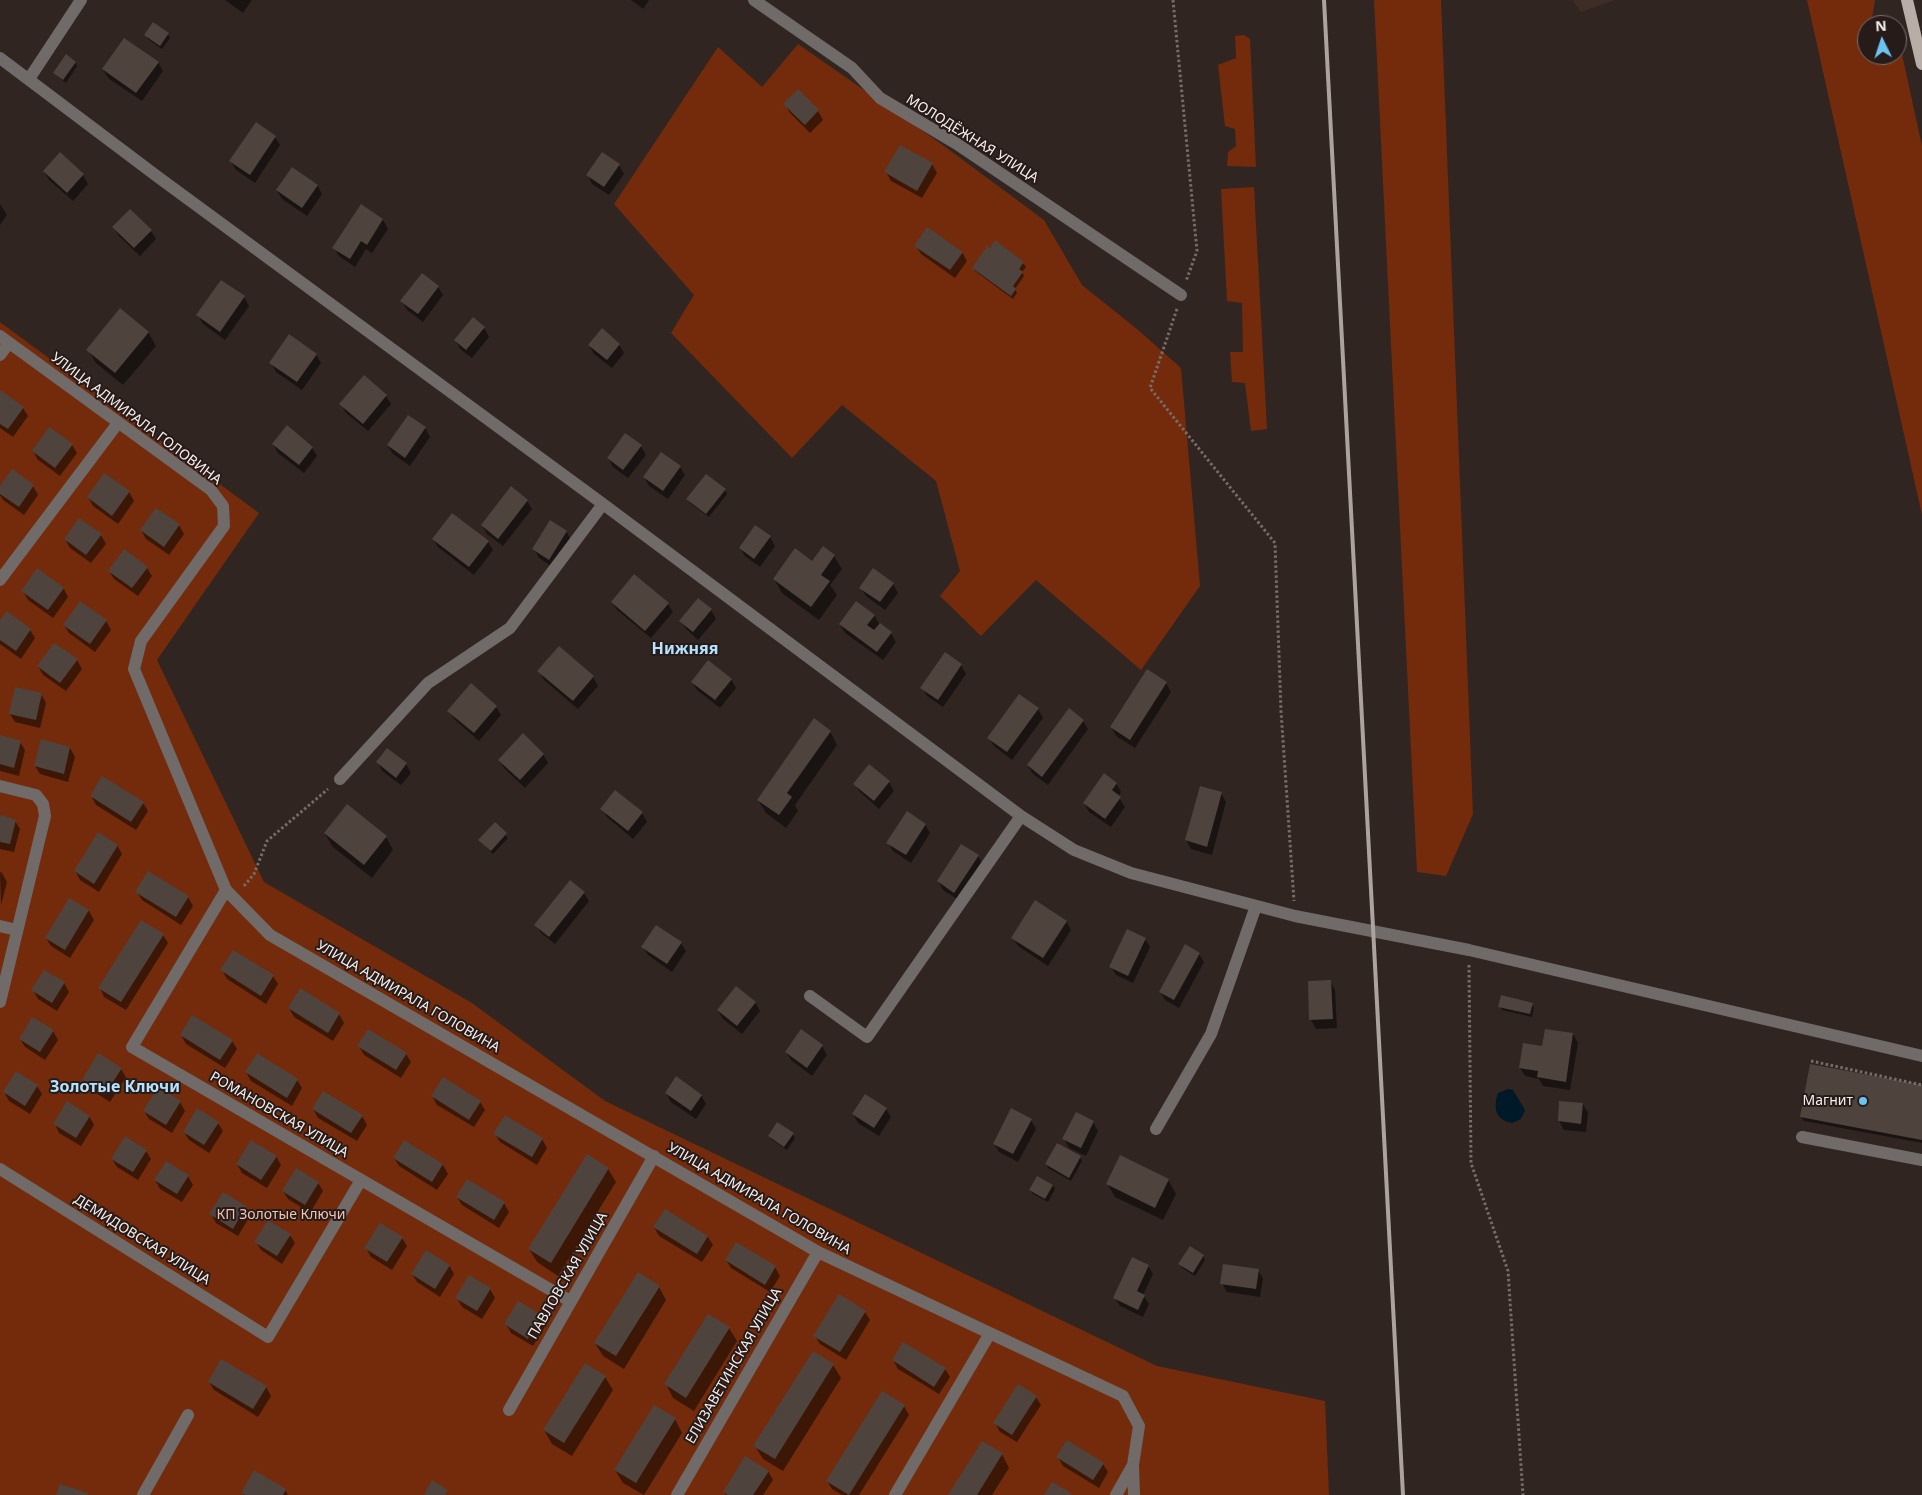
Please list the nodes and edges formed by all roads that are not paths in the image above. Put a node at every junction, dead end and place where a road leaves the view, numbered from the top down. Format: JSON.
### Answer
{"nodes":[{"id":1,"x":82,"y":0,"type":"edge"},
{"id":2,"x":754,"y":0,"type":"edge"},
{"id":3,"x":1908,"y":0,"type":"edge"},
{"id":4,"x":0,"y":58,"type":"edge"},
{"id":5,"x":1922,"y":64,"type":"edge"},
{"id":6,"x":28,"y":79,"type":"junction"},
{"id":7,"x":1181,"y":295,"type":"road end"},
{"id":8,"x":4,"y":340,"type":"edge"},
{"id":9,"x":0,"y":355,"type":"edge"},
{"id":10,"x":118,"y":423,"type":"junction"},
{"id":11,"x":603,"y":504,"type":"junction"},
{"id":12,"x":0,"y":580,"type":"edge"},
{"id":13,"x":340,"y":779,"type":"road end"},
{"id":14,"x":0,"y":786,"type":"edge"},
{"id":15,"x":1021,"y":816,"type":"junction"},
{"id":16,"x":230,"y":894,"type":"junction"},
{"id":17,"x":1256,"y":906,"type":"junction"},
{"id":18,"x":0,"y":926,"type":"edge"},
{"id":19,"x":18,"y":930,"type":"junction"},
{"id":20,"x":810,"y":996,"type":"dead end"},
{"id":21,"x":0,"y":1002,"type":"edge"},
{"id":22,"x":1922,"y":1056,"type":"edge"},
{"id":23,"x":1156,"y":1129,"type":"dead end"},
{"id":24,"x":1802,"y":1137,"type":"dead end"},
{"id":25,"x":654,"y":1156,"type":"junction"},
{"id":26,"x":1922,"y":1160,"type":"edge"},
{"id":27,"x":0,"y":1169,"type":"edge"},
{"id":28,"x":361,"y":1180,"type":"junction"},
{"id":29,"x":818,"y":1252,"type":"junction"},
{"id":30,"x":570,"y":1301,"type":"junction"},
{"id":31,"x":989,"y":1335,"type":"junction"},
{"id":32,"x":509,"y":1410,"type":"dead end"},
{"id":33,"x":188,"y":1415,"type":"dead end"},
{"id":34,"x":1133,"y":1465,"type":"junction"},
{"id":35,"x":143,"y":1495,"type":"edge"},
{"id":36,"x":677,"y":1495,"type":"edge"},
{"id":37,"x":895,"y":1495,"type":"edge"},
{"id":38,"x":1116,"y":1495,"type":"edge"},
{"id":39,"x":1134,"y":1495,"type":"edge"}],
"edges":[{"from":1,"to":6,"type":"street"},
{"from":2,"to":7,"type":"street","name":"МОЛОДЁЖНАЯ УЛИЦА"},
{"from":3,"to":5,"type":"main road"},
{"from":4,"to":6,"type":"street"},
{"from":6,"to":11,"type":"street"},
{"from":8,"to":9,"type":"street"},
{"from":8,"to":10,"type":"street","name":"УЛИЦА АДМИРАЛА ГОЛОВИНА"},
{"from":10,"to":12,"type":"street"},
{"from":10,"to":16,"type":"street","name":"УЛИЦА АДМИРАЛА ГОЛОВИНА"},
{"from":11,"to":13,"type":"street"},
{"from":11,"to":15,"type":"street"},
{"from":14,"to":19,"type":"street"},
{"from":15,"to":17,"type":"street"},
{"from":15,"to":20,"type":"street"},
{"from":16,"to":25,"type":"street","name":"УЛИЦА АДМИРАЛА ГОЛОВИНА"},
{"from":16,"to":28,"type":"street","name":"РОМАНОВСКАЯ УЛИЦА"},
{"from":17,"to":22,"type":"street"},
{"from":17,"to":23,"type":"street"},
{"from":18,"to":19,"type":"street"},
{"from":19,"to":21,"type":"street"},
{"from":24,"to":26,"type":"street"},
{"from":25,"to":29,"type":"street","name":"УЛИЦА АДМИРАЛА ГОЛОВИНА"},
{"from":25,"to":30,"type":"street","name":"ПАВЛОВСКАЯ УЛИЦА"},
{"from":27,"to":28,"type":"street","name":"ДЕМИДОВСКАЯ УЛИЦА"},
{"from":28,"to":30,"type":"street","name":"РОМАНОВСКАЯ УЛИЦА"},
{"from":29,"to":31,"type":"street","name":"УЛИЦА АДМИРАЛА ГОЛОВИНА"},
{"from":29,"to":36,"type":"street","name":"ЕЛИЗАВЕТИНСКАЯ УЛИЦА"},
{"from":30,"to":32,"type":"street","name":"ПАВЛОВСКАЯ УЛИЦА"},
{"from":31,"to":34,"type":"street","name":"УЛИЦА АДМИРАЛА ГОЛОВИНА"},
{"from":31,"to":37,"type":"street"},
{"from":33,"to":35,"type":"street"},
{"from":34,"to":38,"type":"street"},
{"from":34,"to":39,"type":"street","name":"УЛИЦА АДМИРАЛА ГОЛОВИНА"}]}
